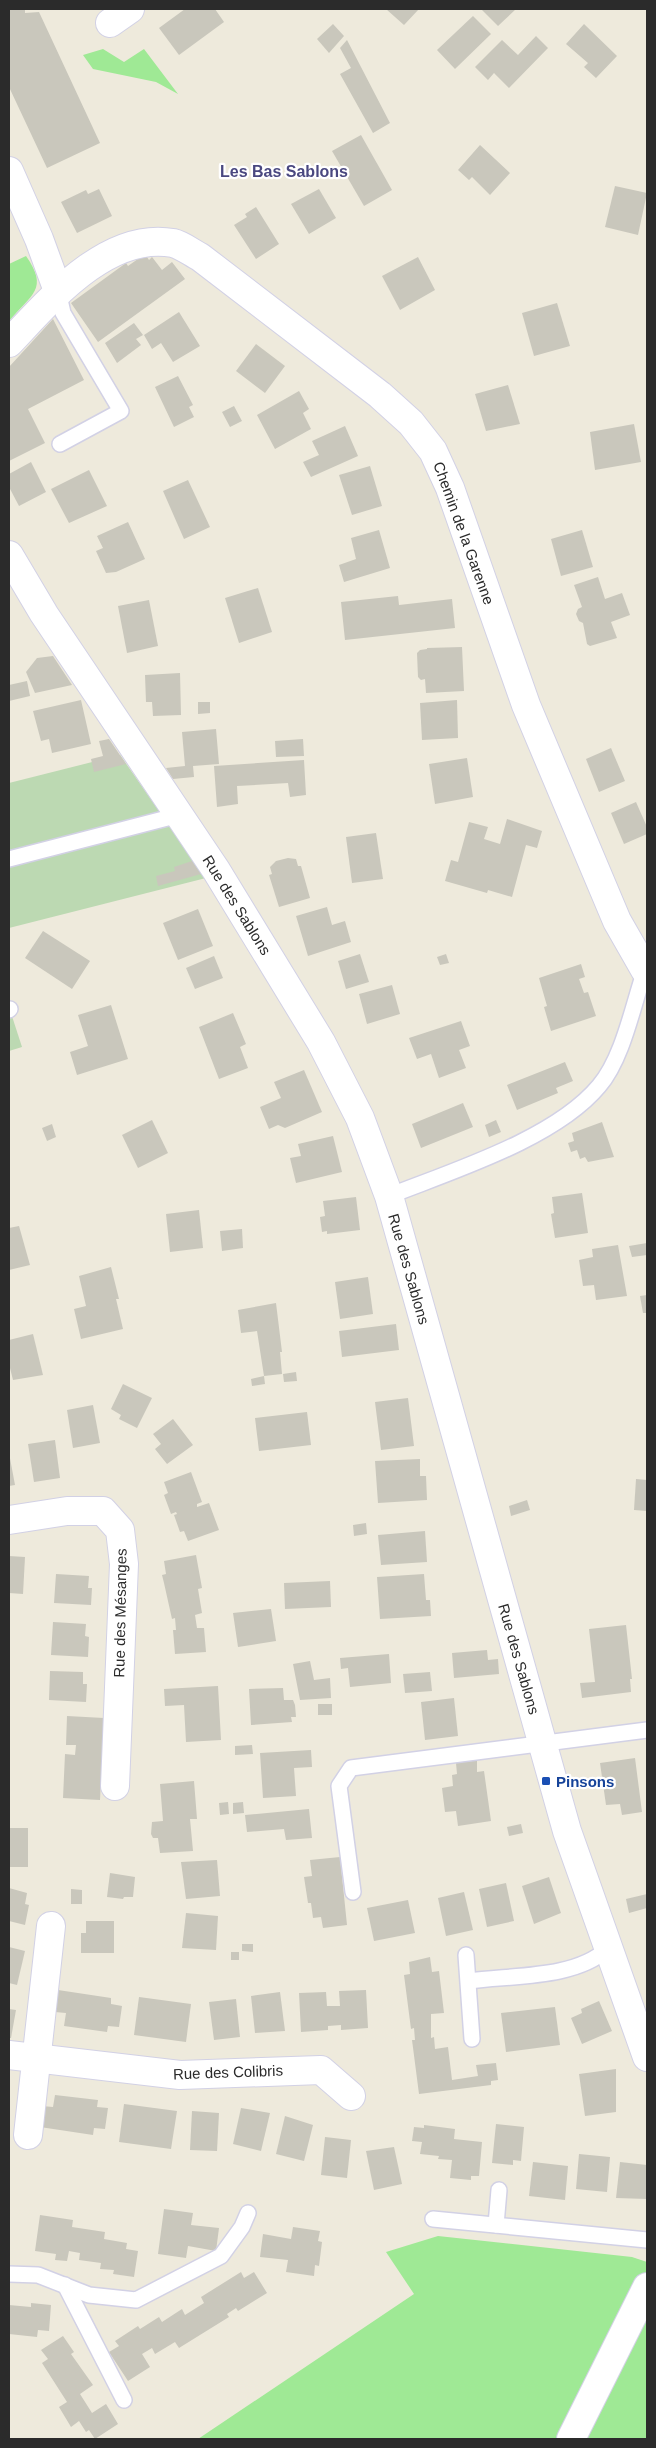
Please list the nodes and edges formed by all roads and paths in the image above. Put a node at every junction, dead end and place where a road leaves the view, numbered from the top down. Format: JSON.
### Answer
{"nodes":[{"id":1,"x":9,"y":171,"type":"edge"},
{"id":2,"x":58,"y":291,"type":"junction"},
{"id":3,"x":9,"y":344,"type":"edge"},
{"id":4,"x":60,"y":444,"type":"dead end"},
{"id":5,"x":9,"y":555,"type":"edge"},
{"id":6,"x":179,"y":815,"type":"junction"},
{"id":7,"x":9,"y":859,"type":"edge"},
{"id":8,"x":646,"y":969,"type":"edge"},
{"id":9,"x":389,"y":1196,"type":"junction"},
{"id":10,"x":9,"y":1520,"type":"edge"},
{"id":11,"x":647,"y":1730,"type":"edge"},
{"id":12,"x":542,"y":1743,"type":"junction"},
{"id":13,"x":115,"y":1786,"type":"dead end"},
{"id":14,"x":353,"y":1892,"type":"dead end"},
{"id":15,"x":51,"y":1926,"type":"dead end"},
{"id":16,"x":607,"y":1949,"type":"junction"},
{"id":17,"x":466,"y":1955,"type":"dead end"},
{"id":18,"x":469,"y":1982,"type":"junction"},
{"id":19,"x":472,"y":2039,"type":"dead end"},
{"id":20,"x":9,"y":2055,"type":"edge"},
{"id":21,"x":647,"y":2057,"type":"edge"},
{"id":22,"x":37,"y":2060,"type":"junction"},
{"id":23,"x":351,"y":2096,"type":"dead end"},
{"id":24,"x":28,"y":2135,"type":"dead end"},
{"id":25,"x":498,"y":2190,"type":"dead end"},
{"id":26,"x":248,"y":2213,"type":"dead end"},
{"id":27,"x":433,"y":2219,"type":"dead end"},
{"id":28,"x":496,"y":2225,"type":"junction"},
{"id":29,"x":647,"y":2240,"type":"edge"},
{"id":30,"x":9,"y":2274,"type":"edge"},
{"id":31,"x":65,"y":2285,"type":"junction"},
{"id":32,"x":647,"y":2287,"type":"edge"},
{"id":33,"x":124,"y":2400,"type":"dead end"},
{"id":34,"x":571,"y":2439,"type":"edge"}],
"edges":[{"from":1,"to":2,"type":"street"},
{"from":2,"to":3,"type":"street","name":"Chemin de la Garenne"},
{"from":2,"to":4,"type":"lane"},
{"from":2,"to":8,"type":"street","name":"Chemin de la Garenne"},
{"from":5,"to":6,"type":"street","name":"Rue des Sablons"},
{"from":6,"to":7,"type":"lane"},
{"from":6,"to":9,"type":"street","name":"Rue des Sablons"},
{"from":8,"to":9,"type":"lane"},
{"from":9,"to":12,"type":"street","name":"Rue des Sablons"},
{"from":10,"to":13,"type":"street","name":"Rue des Mésanges"},
{"from":11,"to":12,"type":"lane"},
{"from":12,"to":14,"type":"lane"},
{"from":12,"to":16,"type":"street","name":"Rue des Sablons"},
{"from":15,"to":22,"type":"street"},
{"from":16,"to":18,"type":"lane"},
{"from":16,"to":21,"type":"street","name":"Rue des Sablons"},
{"from":17,"to":18,"type":"lane"},
{"from":18,"to":19,"type":"lane"},
{"from":20,"to":22,"type":"street","name":"Rue des Colibris"},
{"from":22,"to":23,"type":"street","name":"Rue des Colibris"},
{"from":22,"to":24,"type":"street"},
{"from":25,"to":28,"type":"lane"},
{"from":26,"to":31,"type":"lane"},
{"from":27,"to":28,"type":"lane"},
{"from":28,"to":29,"type":"lane"},
{"from":30,"to":31,"type":"lane"},
{"from":31,"to":33,"type":"lane"},
{"from":32,"to":34,"type":"street"}]}
